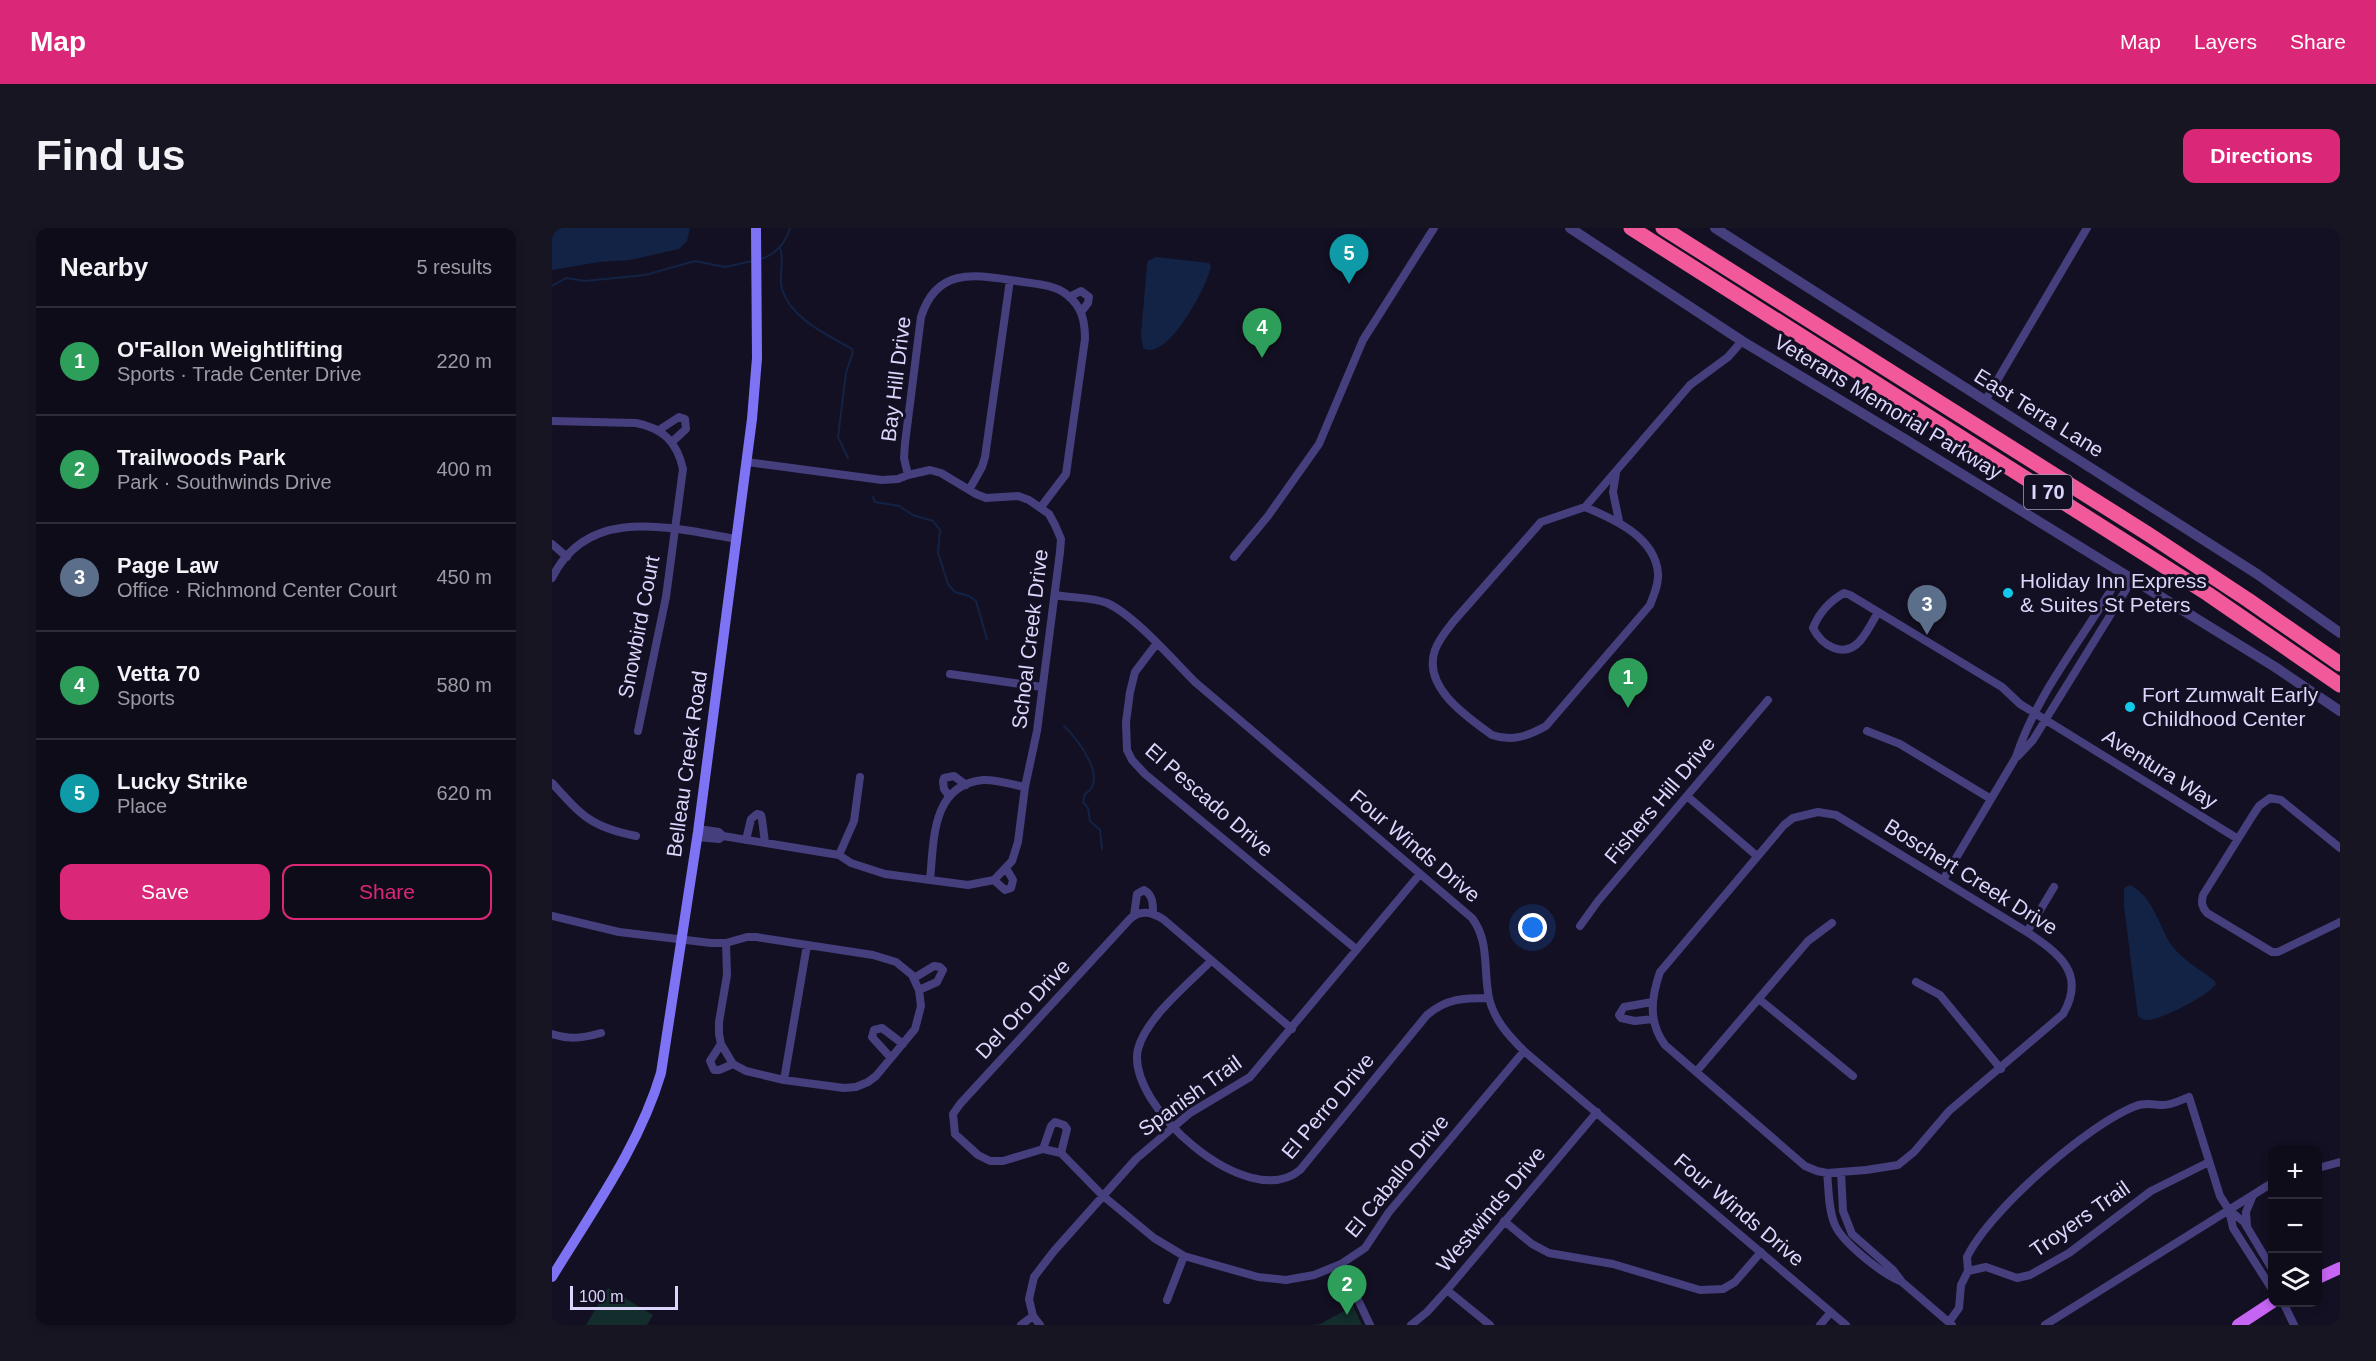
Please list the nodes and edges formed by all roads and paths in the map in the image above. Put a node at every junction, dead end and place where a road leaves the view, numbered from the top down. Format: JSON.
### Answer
{"nodes":[{"id":1,"x":1434,"y":228,"type":"edge"},
{"id":2,"x":1570,"y":228,"type":"edge"},
{"id":3,"x":1631,"y":228,"type":"edge"},
{"id":4,"x":1664,"y":228,"type":"edge"},
{"id":5,"x":1715,"y":228,"type":"edge"},
{"id":6,"x":2087,"y":228,"type":"edge"},
{"id":7,"x":756,"y":233,"type":"edge"},
{"id":8,"x":1010,"y":280,"type":"junction"},
{"id":9,"x":1069,"y":297,"type":"junction"},
{"id":10,"x":1081,"y":312,"type":"junction"},
{"id":11,"x":1742,"y":341,"type":"junction"},
{"id":12,"x":1984,"y":401,"type":"junction"},
{"id":13,"x":552,"y":421,"type":"edge"},
{"id":14,"x":659,"y":430,"type":"junction"},
{"id":15,"x":673,"y":441,"type":"junction"},
{"id":16,"x":747,"y":462,"type":"junction"},
{"id":17,"x":1616,"y":472,"type":"junction"},
{"id":18,"x":908,"y":475,"type":"junction"},
{"id":19,"x":969,"y":490,"type":"junction"},
{"id":20,"x":1041,"y":507,"type":"junction"},
{"id":21,"x":1585,"y":507,"type":"junction"},
{"id":22,"x":1619,"y":521,"type":"junction"},
{"id":23,"x":675,"y":529,"type":"junction"},
{"id":24,"x":736,"y":539,"type":"junction"},
{"id":25,"x":552,"y":544,"type":"edge"},
{"id":26,"x":567,"y":557,"type":"junction"},
{"id":27,"x":1234,"y":557,"type":"dead end"},
{"id":28,"x":2121,"y":573,"type":"junction"},
{"id":29,"x":552,"y":578,"type":"edge"},
{"id":30,"x":2132,"y":580,"type":"junction"},
{"id":31,"x":1055,"y":595,"type":"junction"},
{"id":32,"x":1878,"y":612,"type":"junction"},
{"id":33,"x":2340,"y":633,"type":"edge"},
{"id":34,"x":1157,"y":643,"type":"junction"},
{"id":35,"x":2340,"y":664,"type":"edge"},
{"id":36,"x":950,"y":674,"type":"dead end"},
{"id":37,"x":2340,"y":685,"type":"edge"},
{"id":38,"x":1042,"y":687,"type":"junction"},
{"id":39,"x":1768,"y":700,"type":"dead end"},
{"id":40,"x":2054,"y":708,"type":"junction"},
{"id":41,"x":2340,"y":711,"type":"edge"},
{"id":42,"x":2034,"y":713,"type":"junction"},
{"id":43,"x":2046,"y":720,"type":"junction"},
{"id":44,"x":2062,"y":730,"type":"junction"},
{"id":45,"x":638,"y":731,"type":"dead end"},
{"id":46,"x":1867,"y":731,"type":"dead end"},
{"id":47,"x":2016,"y":757,"type":"junction"},
{"id":48,"x":860,"y":777,"type":"dead end"},
{"id":49,"x":552,"y":783,"type":"edge"},
{"id":50,"x":966,"y":785,"type":"junction"},
{"id":51,"x":1024,"y":787,"type":"junction"},
{"id":52,"x":949,"y":796,"type":"junction"},
{"id":53,"x":1687,"y":796,"type":"junction"},
{"id":54,"x":1991,"y":799,"type":"junction"},
{"id":55,"x":698,"y":833,"type":"junction"},
{"id":56,"x":636,"y":836,"type":"dead end"},
{"id":57,"x":2238,"y":838,"type":"junction"},
{"id":58,"x":746,"y":840,"type":"junction"},
{"id":59,"x":765,"y":843,"type":"junction"},
{"id":60,"x":2340,"y":848,"type":"edge"},
{"id":61,"x":839,"y":855,"type":"junction"},
{"id":62,"x":1757,"y":856,"type":"junction"},
{"id":63,"x":1006,"y":868,"type":"junction"},
{"id":64,"x":1420,"y":874,"type":"junction"},
{"id":65,"x":930,"y":880,"type":"junction"},
{"id":66,"x":994,"y":880,"type":"junction"},
{"id":67,"x":1943,"y":880,"type":"junction"},
{"id":68,"x":2054,"y":887,"type":"dead end"},
{"id":69,"x":1153,"y":913,"type":"junction"},
{"id":70,"x":1134,"y":915,"type":"junction"},
{"id":71,"x":552,"y":916,"type":"edge"},
{"id":72,"x":2340,"y":922,"type":"edge"},
{"id":73,"x":1832,"y":923,"type":"dead end"},
{"id":74,"x":1580,"y":926,"type":"dead end"},
{"id":75,"x":2027,"y":932,"type":"junction"},
{"id":76,"x":681,"y":939,"type":"junction"},
{"id":77,"x":726,"y":943,"type":"junction"},
{"id":78,"x":807,"y":945,"type":"junction"},
{"id":79,"x":1356,"y":949,"type":"junction"},
{"id":80,"x":1211,"y":961,"type":"junction"},
{"id":81,"x":914,"y":978,"type":"junction"},
{"id":82,"x":1916,"y":982,"type":"dead end"},
{"id":83,"x":919,"y":990,"type":"junction"},
{"id":84,"x":1489,"y":998,"type":"junction"},
{"id":85,"x":1759,"y":999,"type":"junction"},
{"id":86,"x":1652,"y":1002,"type":"junction"},
{"id":87,"x":1653,"y":1019,"type":"junction"},
{"id":88,"x":1292,"y":1029,"type":"junction"},
{"id":89,"x":601,"y":1033,"type":"dead end"},
{"id":90,"x":552,"y":1034,"type":"edge"},
{"id":91,"x":722,"y":1044,"type":"junction"},
{"id":92,"x":903,"y":1044,"type":"junction"},
{"id":93,"x":1524,"y":1052,"type":"junction"},
{"id":94,"x":891,"y":1058,"type":"junction"},
{"id":95,"x":733,"y":1064,"type":"junction"},
{"id":96,"x":2001,"y":1069,"type":"junction"},
{"id":97,"x":1696,"y":1072,"type":"junction"},
{"id":98,"x":1852,"y":1076,"type":"dead end"},
{"id":99,"x":784,"y":1080,"type":"junction"},
{"id":100,"x":1596,"y":1112,"type":"junction"},
{"id":101,"x":1172,"y":1127,"type":"junction"},
{"id":102,"x":1043,"y":1149,"type":"junction"},
{"id":103,"x":1057,"y":1152,"type":"junction"},
{"id":104,"x":2208,"y":1162,"type":"junction"},
{"id":105,"x":2340,"y":1162,"type":"edge"},
{"id":106,"x":2322,"y":1167,"type":"edge"},
{"id":107,"x":1841,"y":1172,"type":"junction"},
{"id":108,"x":1827,"y":1173,"type":"junction"},
{"id":109,"x":2268,"y":1185,"type":"edge"},
{"id":110,"x":2255,"y":1193,"type":"junction"},
{"id":111,"x":1102,"y":1195,"type":"junction"},
{"id":112,"x":2229,"y":1210,"type":"junction"},
{"id":113,"x":1504,"y":1221,"type":"junction"},
{"id":114,"x":2247,"y":1228,"type":"junction"},
{"id":115,"x":1761,"y":1252,"type":"junction"},
{"id":116,"x":1184,"y":1256,"type":"junction"},
{"id":117,"x":2268,"y":1262,"type":"edge"},
{"id":118,"x":1341,"y":1264,"type":"junction"},
{"id":119,"x":2340,"y":1268,"type":"edge"},
{"id":120,"x":1968,"y":1271,"type":"junction"},
{"id":121,"x":2322,"y":1276,"type":"edge"},
{"id":122,"x":552,"y":1277,"type":"edge"},
{"id":123,"x":1902,"y":1282,"type":"junction"},
{"id":124,"x":2268,"y":1283,"type":"edge"},
{"id":125,"x":1447,"y":1290,"type":"junction"},
{"id":126,"x":1167,"y":1300,"type":"dead end"},
{"id":127,"x":2268,"y":1305,"type":"edge"},
{"id":128,"x":2285,"y":1307,"type":"edge"},
{"id":129,"x":1831,"y":1312,"type":"junction"},
{"id":130,"x":1033,"y":1316,"type":"junction"},
{"id":131,"x":1950,"y":1324,"type":"edge"},
{"id":132,"x":1021,"y":1325,"type":"edge"},
{"id":133,"x":1040,"y":1325,"type":"edge"},
{"id":134,"x":1370,"y":1325,"type":"edge"},
{"id":135,"x":1411,"y":1325,"type":"edge"},
{"id":136,"x":1490,"y":1325,"type":"edge"},
{"id":137,"x":1820,"y":1325,"type":"edge"},
{"id":138,"x":1846,"y":1325,"type":"edge"},
{"id":139,"x":2045,"y":1325,"type":"edge"},
{"id":140,"x":2238,"y":1325,"type":"edge"},
{"id":141,"x":2294,"y":1325,"type":"edge"}],
"edges":[{"from":1,"to":27,"type":"street"},
{"from":2,"to":11,"type":"street","name":"Veterans Memorial Parkway"},
{"from":3,"to":37,"type":"highway","number":"I 70"},
{"from":4,"to":35,"type":"highway","number":"I 70"},
{"from":5,"to":12,"type":"street","name":"East Terra Lane"},
{"from":6,"to":12,"type":"street"},
{"from":7,"to":16,"type":"main road","name":"Belleau Creek Road"},
{"from":8,"to":9,"type":"street","name":"Bay Hill Drive"},
{"from":8,"to":18,"type":"street","name":"Bay Hill Drive"},
{"from":8,"to":19,"type":"street"},
{"from":9,"to":10,"type":"street","name":"Bay Hill Drive"},
{"from":9,"to":10,"type":"street","name":"Bay Hill Drive"},
{"from":10,"to":20,"type":"street","name":"Bay Hill Drive"},
{"from":11,"to":17,"type":"street"},
{"from":11,"to":28,"type":"street","name":"Veterans Memorial Parkway"},
{"from":12,"to":33,"type":"street","name":"East Terra Lane"},
{"from":13,"to":14,"type":"street"},
{"from":14,"to":15,"type":"street"},
{"from":14,"to":15,"type":"street"},
{"from":15,"to":23,"type":"street","name":"Snowbird Court"},
{"from":16,"to":18,"type":"street"},
{"from":16,"to":24,"type":"main road","name":"Belleau Creek Road"},
{"from":17,"to":21,"type":"street"},
{"from":17,"to":22,"type":"street"},
{"from":18,"to":19,"type":"street"},
{"from":19,"to":20,"type":"street"},
{"from":20,"to":31,"type":"street","name":"Schoal Creek Drive"},
{"from":21,"to":22,"type":"street"},
{"from":21,"to":22,"type":"street"},
{"from":23,"to":24,"type":"street"},
{"from":23,"to":26,"type":"street"},
{"from":23,"to":45,"type":"street","name":"Snowbird Court"},
{"from":24,"to":55,"type":"main road","name":"Belleau Creek Road"},
{"from":25,"to":26,"type":"street"},
{"from":26,"to":29,"type":"street"},
{"from":28,"to":30,"type":"street","name":"Veterans Memorial Parkway"},
{"from":28,"to":42,"type":"street"},
{"from":30,"to":40,"type":"street"},
{"from":30,"to":41,"type":"street","name":"Veterans Memorial Parkway"},
{"from":31,"to":34,"type":"street","name":"Four Winds Drive"},
{"from":31,"to":38,"type":"street","name":"Schoal Creek Drive"},
{"from":32,"to":32,"type":"street"},
{"from":32,"to":42,"type":"street","name":"Aventura Way"},
{"from":34,"to":64,"type":"street","name":"Four Winds Drive"},
{"from":34,"to":79,"type":"street","name":"El Pescado Drive"},
{"from":36,"to":38,"type":"street"},
{"from":38,"to":51,"type":"street","name":"Schoal Creek Drive"},
{"from":39,"to":53,"type":"street","name":"Fishers Hill Drive"},
{"from":40,"to":43,"type":"street"},
{"from":40,"to":44,"type":"street"},
{"from":42,"to":43,"type":"street","name":"Aventura Way"},
{"from":42,"to":47,"type":"street"},
{"from":43,"to":44,"type":"street","name":"Aventura Way"},
{"from":43,"to":47,"type":"street"},
{"from":44,"to":57,"type":"street","name":"Aventura Way"},
{"from":46,"to":54,"type":"street"},
{"from":47,"to":54,"type":"street"},
{"from":48,"to":61,"type":"street"},
{"from":49,"to":56,"type":"street"},
{"from":50,"to":51,"type":"street"},
{"from":50,"to":52,"type":"street"},
{"from":50,"to":52,"type":"street"},
{"from":51,"to":63,"type":"street","name":"Schoal Creek Drive"},
{"from":52,"to":65,"type":"street"},
{"from":53,"to":62,"type":"street"},
{"from":53,"to":74,"type":"street","name":"Fishers Hill Drive"},
{"from":54,"to":67,"type":"street"},
{"from":55,"to":58,"type":"street","name":"Schoal Creek Drive"},
{"from":55,"to":76,"type":"main road","name":"Belleau Creek Road"},
{"from":57,"to":60,"type":"street"},
{"from":57,"to":72,"type":"street"},
{"from":58,"to":59,"type":"street","name":"Schoal Creek Drive"},
{"from":58,"to":59,"type":"street"},
{"from":59,"to":61,"type":"street","name":"Schoal Creek Drive"},
{"from":61,"to":65,"type":"street","name":"Schoal Creek Drive"},
{"from":62,"to":67,"type":"street","name":"Boschert Creek Drive"},
{"from":62,"to":86,"type":"street","name":"Boschert Creek Drive"},
{"from":63,"to":66,"type":"street","name":"Schoal Creek Drive"},
{"from":63,"to":66,"type":"street","name":"Schoal Creek Drive"},
{"from":64,"to":79,"type":"street","name":"Spanish Trail"},
{"from":64,"to":84,"type":"street","name":"Four Winds Drive"},
{"from":65,"to":66,"type":"street","name":"Schoal Creek Drive"},
{"from":67,"to":75,"type":"street","name":"Boschert Creek Drive"},
{"from":68,"to":75,"type":"street"},
{"from":69,"to":70,"type":"street"},
{"from":69,"to":70,"type":"street","name":"Del Oro Drive"},
{"from":69,"to":80,"type":"street","name":"Del Oro Drive"},
{"from":70,"to":102,"type":"street","name":"Del Oro Drive"},
{"from":71,"to":76,"type":"street"},
{"from":73,"to":85,"type":"street"},
{"from":75,"to":96,"type":"street","name":"Boschert Creek Drive"},
{"from":76,"to":77,"type":"street"},
{"from":76,"to":122,"type":"main road","name":"Belleau Creek Road"},
{"from":77,"to":78,"type":"street"},
{"from":77,"to":91,"type":"street"},
{"from":78,"to":81,"type":"street"},
{"from":78,"to":99,"type":"street"},
{"from":79,"to":88,"type":"street","name":"Spanish Trail"},
{"from":80,"to":88,"type":"street","name":"Del Oro Drive"},
{"from":80,"to":101,"type":"street","name":"El Perro Drive"},
{"from":81,"to":83,"type":"street"},
{"from":81,"to":83,"type":"street"},
{"from":82,"to":96,"type":"street"},
{"from":83,"to":92,"type":"street"},
{"from":84,"to":93,"type":"street","name":"Four Winds Drive"},
{"from":84,"to":101,"type":"street","name":"El Perro Drive"},
{"from":85,"to":97,"type":"street"},
{"from":85,"to":98,"type":"street"},
{"from":86,"to":87,"type":"street","name":"Boschert Creek Drive"},
{"from":86,"to":87,"type":"street"},
{"from":87,"to":97,"type":"street","name":"Boschert Creek Drive"},
{"from":88,"to":101,"type":"street","name":"Spanish Trail"},
{"from":89,"to":90,"type":"street"},
{"from":91,"to":95,"type":"street"},
{"from":91,"to":95,"type":"street"},
{"from":92,"to":94,"type":"street"},
{"from":92,"to":94,"type":"street"},
{"from":93,"to":100,"type":"street","name":"Four Winds Drive"},
{"from":93,"to":118,"type":"street","name":"El Caballo Drive"},
{"from":94,"to":99,"type":"street"},
{"from":95,"to":99,"type":"street"},
{"from":96,"to":107,"type":"street","name":"Boschert Creek Drive"},
{"from":97,"to":108,"type":"street","name":"Boschert Creek Drive"},
{"from":100,"to":113,"type":"street","name":"Westwinds Drive"},
{"from":100,"to":115,"type":"street","name":"Four Winds Drive"},
{"from":101,"to":111,"type":"street","name":"Spanish Trail"},
{"from":102,"to":103,"type":"street"},
{"from":102,"to":103,"type":"street"},
{"from":103,"to":111,"type":"street","name":"El Caballo Drive"},
{"from":104,"to":112,"type":"street"},
{"from":104,"to":120,"type":"street","name":"Troyers Trail"},
{"from":104,"to":120,"type":"street"},
{"from":105,"to":106,"type":"street"},
{"from":107,"to":108,"type":"street","name":"Boschert Creek Drive"},
{"from":107,"to":123,"type":"street"},
{"from":108,"to":123,"type":"street"},
{"from":109,"to":110,"type":"street"},
{"from":110,"to":112,"type":"street"},
{"from":110,"to":114,"type":"street"},
{"from":111,"to":116,"type":"street","name":"El Caballo Drive"},
{"from":111,"to":130,"type":"street","name":"Spanish Trail"},
{"from":112,"to":114,"type":"street"},
{"from":112,"to":124,"type":"street"},
{"from":112,"to":139,"type":"street"},
{"from":113,"to":115,"type":"street"},
{"from":113,"to":125,"type":"street","name":"Westwinds Drive"},
{"from":114,"to":117,"type":"street"},
{"from":115,"to":129,"type":"street","name":"Four Winds Drive"},
{"from":116,"to":118,"type":"street","name":"El Caballo Drive"},
{"from":116,"to":126,"type":"street"},
{"from":118,"to":134,"type":"street"},
{"from":119,"to":121,"type":"main road"},
{"from":120,"to":131,"type":"street"},
{"from":123,"to":131,"type":"street"},
{"from":125,"to":135,"type":"street","name":"Westwinds Drive"},
{"from":125,"to":136,"type":"street"},
{"from":127,"to":140,"type":"main road"},
{"from":128,"to":141,"type":"street"},
{"from":129,"to":137,"type":"street"},
{"from":129,"to":138,"type":"street","name":"Four Winds Drive"},
{"from":130,"to":132,"type":"street"},
{"from":130,"to":133,"type":"street"}]}
